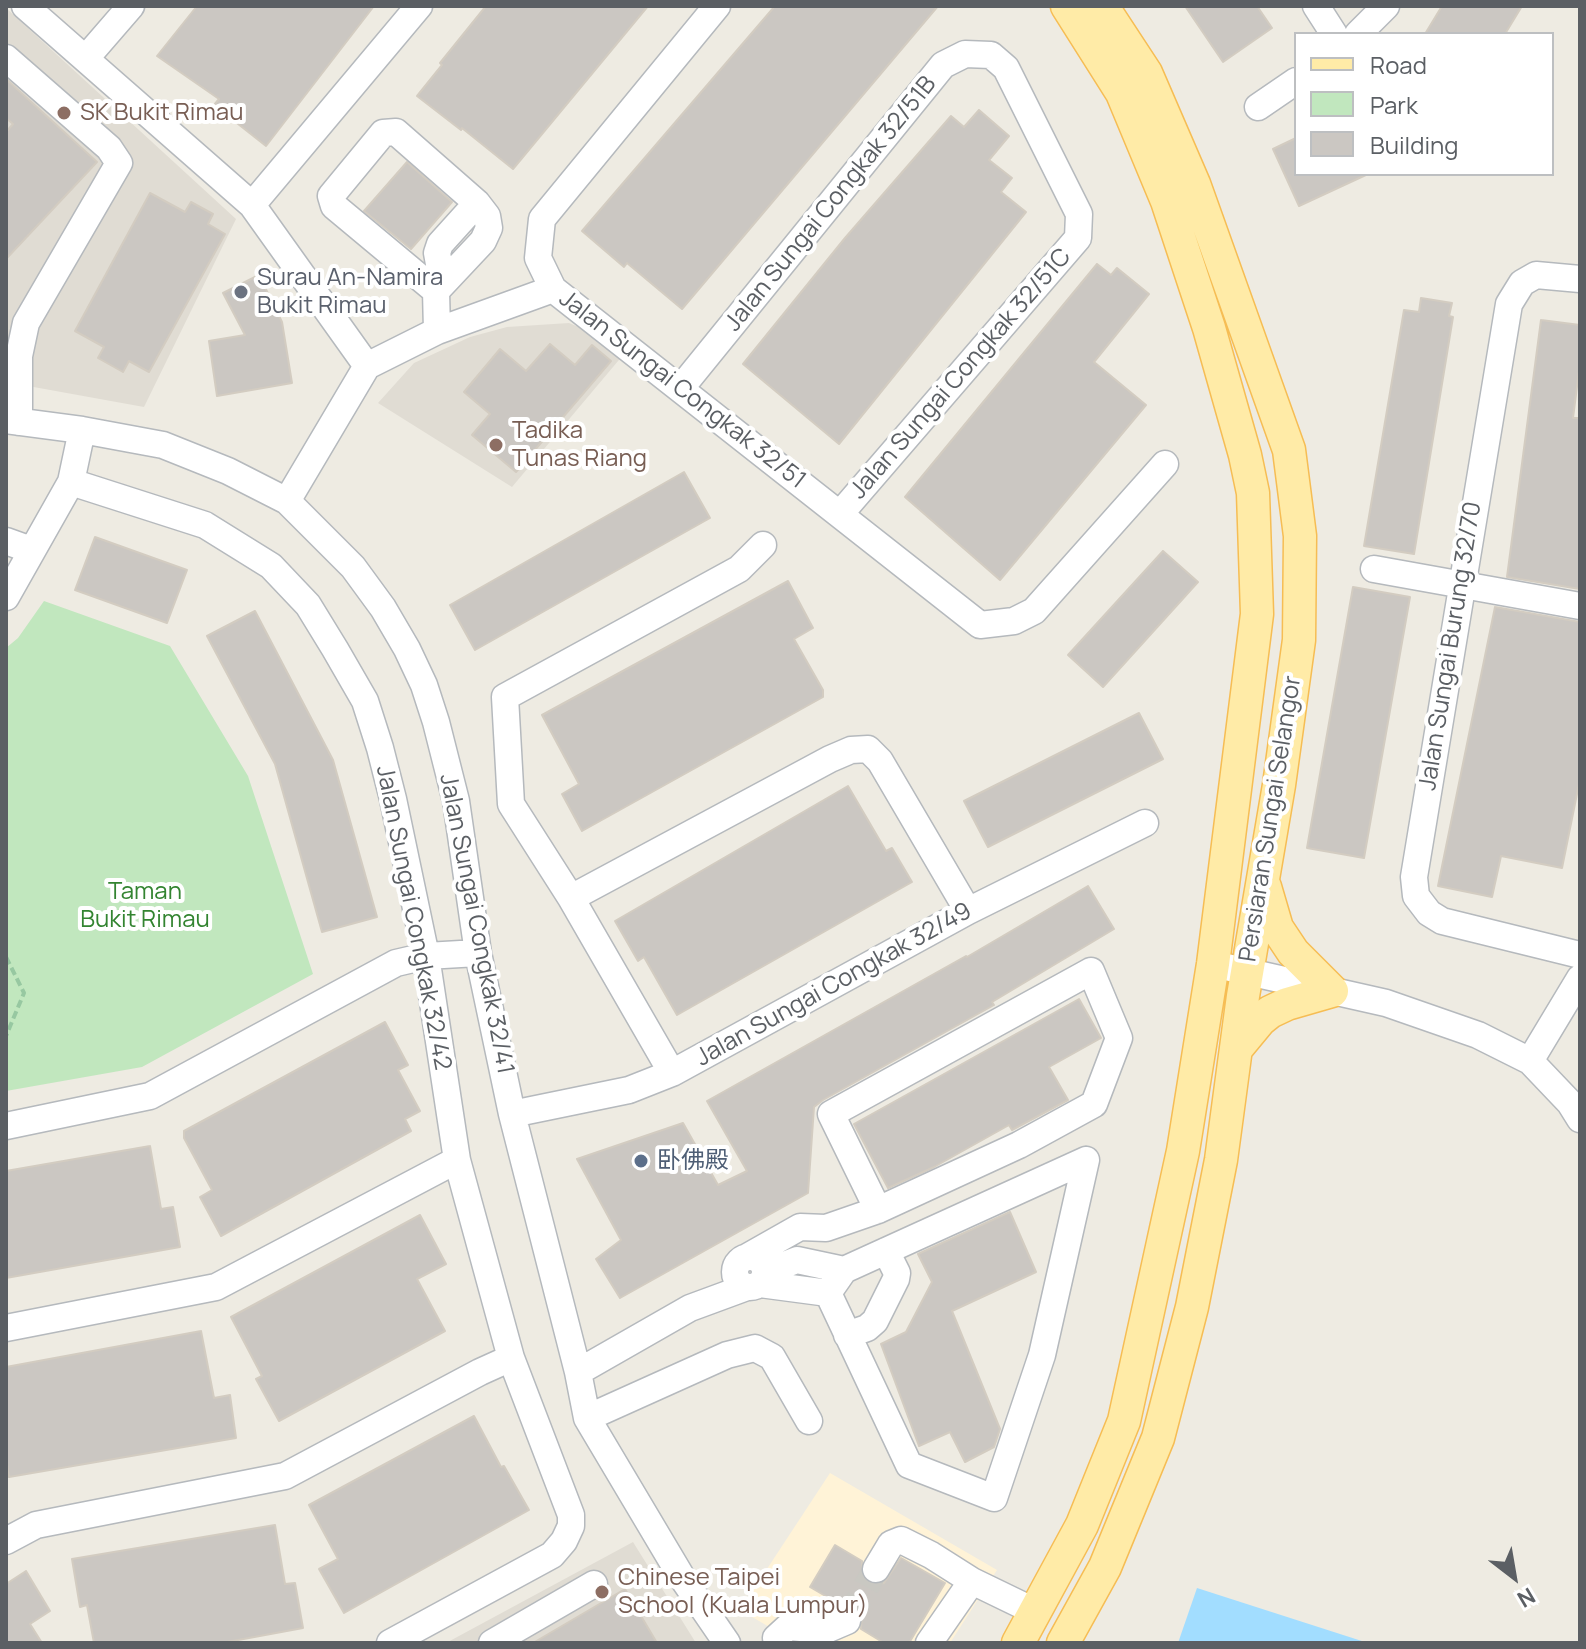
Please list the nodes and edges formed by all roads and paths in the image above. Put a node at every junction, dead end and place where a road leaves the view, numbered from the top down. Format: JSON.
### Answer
{"nodes":[{"id":1,"x":25,"y":6,"type":"edge"},
{"id":2,"x":131,"y":6,"type":"edge"},
{"id":3,"x":419,"y":6,"type":"edge"},
{"id":4,"x":717,"y":6,"type":"edge"},
{"id":5,"x":1067,"y":6,"type":"edge"},
{"id":6,"x":1102,"y":6,"type":"edge"},
{"id":7,"x":1316,"y":6,"type":"edge"},
{"id":8,"x":1386,"y":6,"type":"edge"},
{"id":9,"x":1333,"y":32,"type":"edge"},
{"id":10,"x":1360,"y":32,"type":"edge"},
{"id":11,"x":6,"y":58,"type":"edge"},
{"id":12,"x":86,"y":58,"type":"junction"},
{"id":13,"x":1294,"y":82,"type":"edge"},
{"id":14,"x":1258,"y":107,"type":"dead end"},
{"id":15,"x":1044,"y":145,"type":"joint"},
{"id":16,"x":252,"y":205,"type":"junction"},
{"id":17,"x":1580,"y":279,"type":"edge"},
{"id":18,"x":442,"y":284,"type":"junction"},
{"id":19,"x":553,"y":289,"type":"junction"},
{"id":20,"x":437,"y":331,"type":"junction"},
{"id":21,"x":13,"y":365,"type":"edge"},
{"id":22,"x":367,"y":366,"type":"junction"},
{"id":23,"x":680,"y":389,"type":"junction"},
{"id":24,"x":13,"y":421,"type":"edge"},
{"id":25,"x":82,"y":430,"type":"junction"},
{"id":26,"x":1165,"y":464,"type":"dead end"},
{"id":27,"x":71,"y":482,"type":"junction"},
{"id":28,"x":287,"y":501,"type":"junction"},
{"id":29,"x":840,"y":514,"type":"junction"},
{"id":30,"x":6,"y":541,"type":"edge"},
{"id":31,"x":763,"y":545,"type":"dead end"},
{"id":32,"x":31,"y":550,"type":"junction"},
{"id":33,"x":1374,"y":569,"type":"dead end"},
{"id":34,"x":1460,"y":586,"type":"junction"},
{"id":35,"x":6,"y":597,"type":"edge"},
{"id":36,"x":1580,"y":606,"type":"edge"},
{"id":37,"x":1145,"y":823,"type":"dead end"},
{"id":38,"x":1263,"y":880,"type":"junction"},
{"id":39,"x":571,"y":898,"type":"junction"},
{"id":40,"x":968,"y":911,"type":"junction"},
{"id":41,"x":478,"y":953,"type":"junction"},
{"id":42,"x":1580,"y":955,"type":"edge"},
{"id":43,"x":426,"y":956,"type":"junction"},
{"id":44,"x":6,"y":957,"type":"edge"},
{"id":45,"x":1213,"y":964,"type":"junction"},
{"id":46,"x":1247,"y":971,"type":"junction"},
{"id":47,"x":1580,"y":978,"type":"edge"},
{"id":48,"x":1332,"y":991,"type":"junction"},
{"id":49,"x":6,"y":1036,"type":"edge"},
{"id":50,"x":1236,"y":1049,"type":"junction"},
{"id":51,"x":1530,"y":1061,"type":"junction"},
{"id":52,"x":672,"y":1073,"type":"junction"},
{"id":53,"x":512,"y":1114,"type":"junction"},
{"id":54,"x":1580,"y":1119,"type":"edge"},
{"id":55,"x":6,"y":1126,"type":"edge"},
{"id":56,"x":457,"y":1160,"type":"junction"},
{"id":57,"x":878,"y":1210,"type":"junction"},
{"id":58,"x":886,"y":1251,"type":"junction"},
{"id":59,"x":844,"y":1270,"type":"junction"},
{"id":60,"x":753,"y":1273,"type":"junction"},
{"id":61,"x":828,"y":1293,"type":"junction"},
{"id":62,"x":6,"y":1328,"type":"edge"},
{"id":63,"x":847,"y":1335,"type":"junction"},
{"id":64,"x":511,"y":1358,"type":"junction"},
{"id":65,"x":578,"y":1372,"type":"junction"},
{"id":66,"x":587,"y":1418,"type":"junction"},
{"id":67,"x":809,"y":1421,"type":"dead end"},
{"id":68,"x":6,"y":1541,"type":"edge"},
{"id":69,"x":876,"y":1569,"type":"tunnel mouth"},
{"id":70,"x":972,"y":1581,"type":"junction"},
{"id":71,"x":594,"y":1584,"type":"dead end"},
{"id":72,"x":1036,"y":1612,"type":"junction"},
{"id":73,"x":847,"y":1621,"type":"dead end"},
{"id":74,"x":778,"y":1641,"type":"edge"},
{"id":75,"x":390,"y":1643,"type":"edge"},
{"id":76,"x":492,"y":1643,"type":"edge"},
{"id":77,"x":727,"y":1643,"type":"edge"},
{"id":78,"x":929,"y":1643,"type":"edge"},
{"id":79,"x":1018,"y":1643,"type":"edge"},
{"id":80,"x":1063,"y":1643,"type":"edge"}],
"edges":[{"from":1,"to":12,"type":"street"},
{"from":2,"to":12,"type":"street"},
{"from":3,"to":16,"type":"street"},
{"from":4,"to":19,"type":"street"},
{"from":5,"to":45,"type":"main road","name":"Persiaran Sungai Selangor"},
{"from":6,"to":38,"type":"main road","name":"Persiaran Sungai Selangor"},
{"from":7,"to":9,"type":"street"},
{"from":8,"to":10,"type":"street"},
{"from":11,"to":21,"type":"street"},
{"from":12,"to":16,"type":"street"},
{"from":13,"to":14,"type":"street"},
{"from":15,"to":23,"type":"street","name":"Jalan Sungai Congkak 32/51B"},
{"from":15,"to":29,"type":"street","name":"Jalan Sungai Congkak 32/51C"},
{"from":16,"to":22,"type":"street"},
{"from":17,"to":34,"type":"street","name":"Jalan Sungai Burung 32/70"},
{"from":18,"to":18,"type":"street"},
{"from":18,"to":20,"type":"street"},
{"from":19,"to":20,"type":"street","name":"Jalan Sungai Congkak 32/51"},
{"from":19,"to":23,"type":"street","name":"Jalan Sungai Congkak 32/51"},
{"from":20,"to":22,"type":"street","name":"Jalan Sungai Congkak 32/51"},
{"from":21,"to":24,"type":"street"},
{"from":22,"to":28,"type":"street"},
{"from":23,"to":29,"type":"street","name":"Jalan Sungai Congkak 32/51"},
{"from":24,"to":25,"type":"street","name":"Jalan Sungai Congkak 32/41"},
{"from":25,"to":27,"type":"street"},
{"from":25,"to":28,"type":"street","name":"Jalan Sungai Congkak 32/41"},
{"from":26,"to":29,"type":"street","name":"Jalan Sungai Congkak 32/51"},
{"from":27,"to":32,"type":"street"},
{"from":27,"to":43,"type":"street","name":"Jalan Sungai Congkak 32/42"},
{"from":28,"to":41,"type":"street","name":"Jalan Sungai Congkak 32/41"},
{"from":30,"to":32,"type":"street"},
{"from":31,"to":39,"type":"street"},
{"from":32,"to":35,"type":"street"},
{"from":33,"to":34,"type":"street"},
{"from":34,"to":36,"type":"street"},
{"from":34,"to":42,"type":"street","name":"Jalan Sungai Burung 32/70"},
{"from":37,"to":40,"type":"street","name":"Jalan Sungai Congkak 32/49"},
{"from":38,"to":46,"type":"main road","name":"Persiaran Sungai Selangor"},
{"from":38,"to":48,"type":"main road"},
{"from":39,"to":40,"type":"street"},
{"from":39,"to":52,"type":"street"},
{"from":40,"to":52,"type":"street","name":"Jalan Sungai Congkak 32/49"},
{"from":41,"to":43,"type":"street"},
{"from":41,"to":53,"type":"street","name":"Jalan Sungai Congkak 32/41"},
{"from":43,"to":55,"type":"street"},
{"from":43,"to":56,"type":"street","name":"Jalan Sungai Congkak 32/42"},
{"from":44,"to":49,"type":"path"},
{"from":45,"to":46,"type":"street"},
{"from":45,"to":72,"type":"main road","name":"Persiaran Sungai Selangor"},
{"from":46,"to":48,"type":"street"},
{"from":46,"to":50,"type":"main road","name":"Persiaran Sungai Selangor"},
{"from":47,"to":51,"type":"street"},
{"from":48,"to":50,"type":"main road"},
{"from":48,"to":51,"type":"street"},
{"from":50,"to":80,"type":"main road","name":"Persiaran Sungai Selangor"},
{"from":51,"to":54,"type":"street"},
{"from":52,"to":53,"type":"street","name":"Jalan Sungai Congkak 32/49"},
{"from":53,"to":65,"type":"street","name":"Jalan Sungai Congkak 32/41"},
{"from":56,"to":62,"type":"street"},
{"from":56,"to":64,"type":"street","name":"Jalan Sungai Congkak 32/42"},
{"from":57,"to":57,"type":"street"},
{"from":57,"to":60,"type":"street"},
{"from":58,"to":59,"type":"street"},
{"from":58,"to":63,"type":"street"},
{"from":58,"to":63,"type":"street"},
{"from":59,"to":60,"type":"street"},
{"from":59,"to":61,"type":"street"},
{"from":60,"to":61,"type":"street"},
{"from":60,"to":65,"type":"street"},
{"from":61,"to":63,"type":"street"},
{"from":64,"to":68,"type":"street"},
{"from":64,"to":75,"type":"street","name":"Jalan Sungai Congkak 32/42"},
{"from":65,"to":66,"type":"street","name":"Jalan Sungai Congkak 32/41"},
{"from":66,"to":67,"type":"street"},
{"from":66,"to":77,"type":"street","name":"Jalan Sungai Congkak 32/41"},
{"from":69,"to":70,"type":"street"},
{"from":70,"to":72,"type":"street"},
{"from":70,"to":78,"type":"street"},
{"from":71,"to":76,"type":"street"},
{"from":72,"to":79,"type":"main road","name":"Persiaran Sungai Selangor"},
{"from":73,"to":74,"type":"street"}]}
